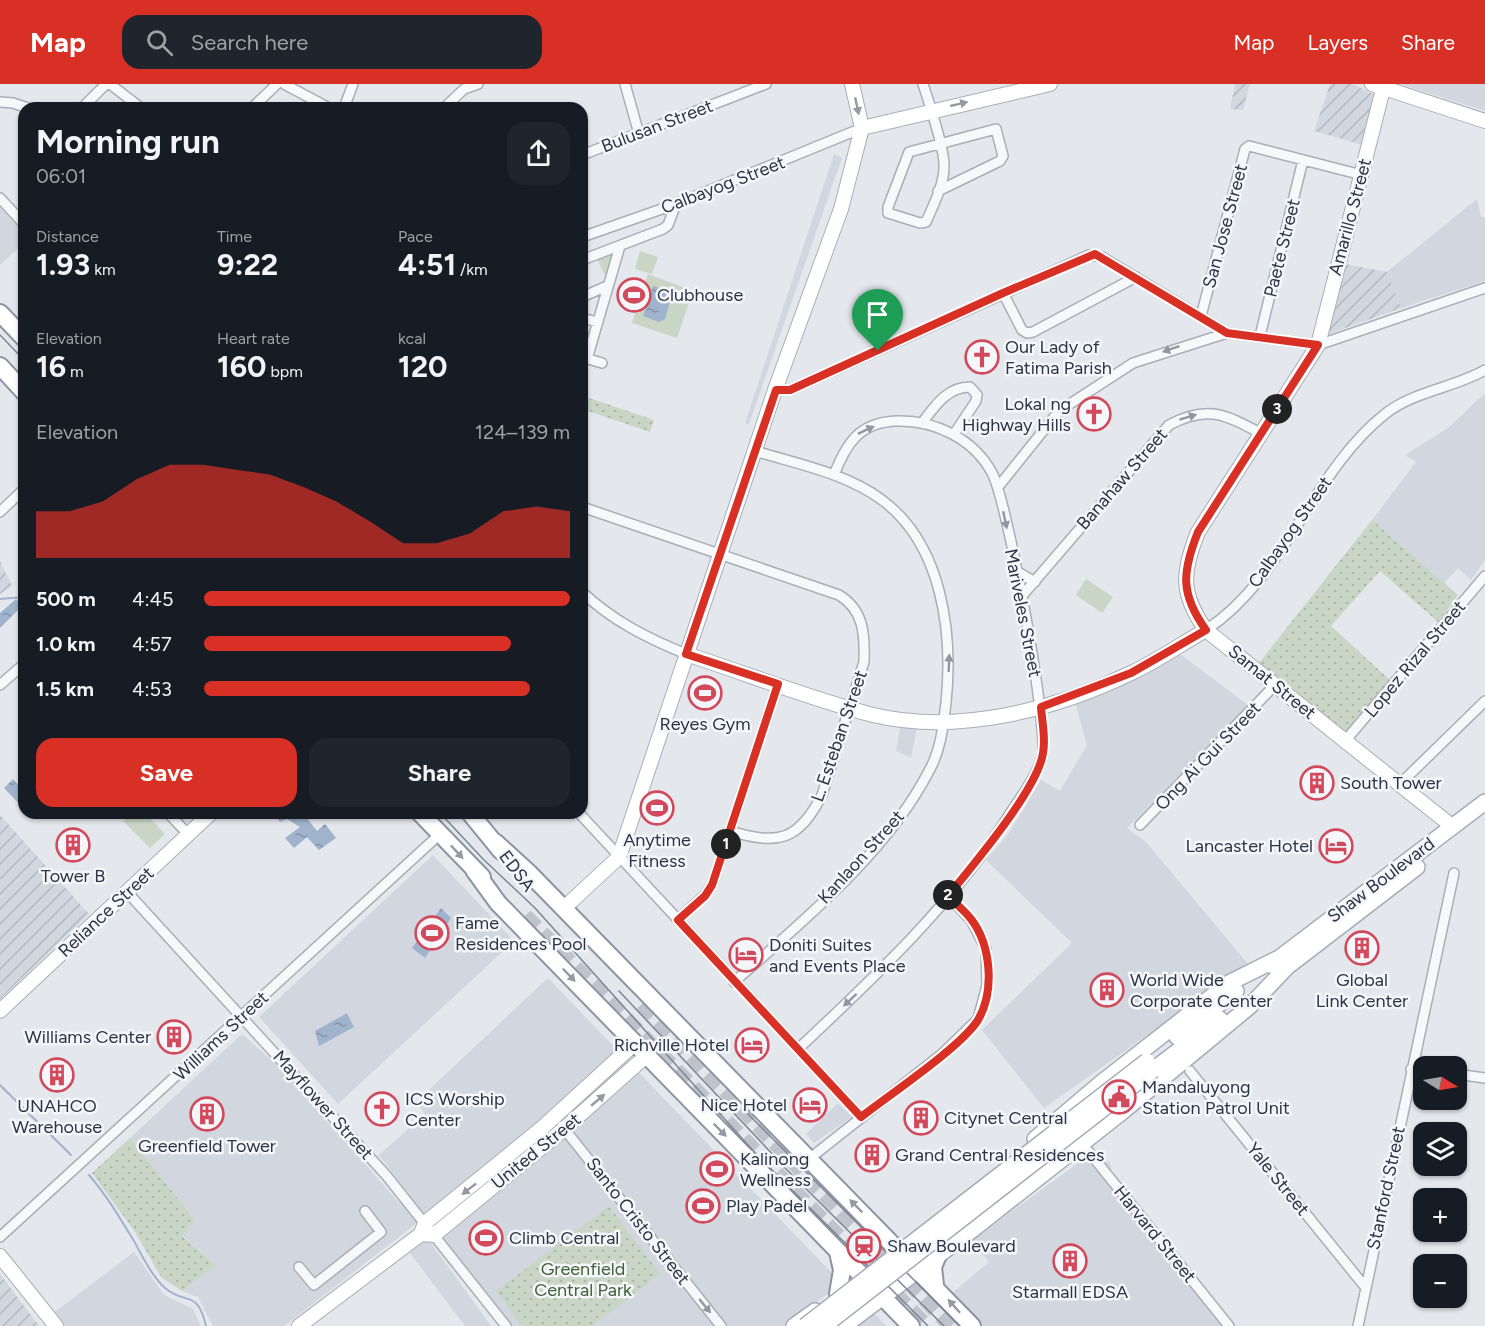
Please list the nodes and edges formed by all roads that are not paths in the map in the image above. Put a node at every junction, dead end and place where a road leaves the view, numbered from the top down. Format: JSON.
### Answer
{"nodes":[{"id":1,"x":108,"y":84,"type":"edge"},
{"id":2,"x":277,"y":84,"type":"edge"},
{"id":3,"x":284,"y":84,"type":"edge"},
{"id":4,"x":353,"y":84,"type":"edge"},
{"id":5,"x":478,"y":84,"type":"edge"},
{"id":6,"x":625,"y":84,"type":"edge"},
{"id":7,"x":766,"y":84,"type":"edge"},
{"id":8,"x":852,"y":84,"type":"edge"},
{"id":9,"x":923,"y":84,"type":"edge"},
{"id":10,"x":1041,"y":85,"type":"edge"},
{"id":11,"x":1378,"y":86,"type":"edge"},
{"id":12,"x":0,"y":102,"type":"edge"},
{"id":13,"x":88,"y":102,"type":"edge"},
{"id":14,"x":133,"y":102,"type":"edge"},
{"id":15,"x":258,"y":102,"type":"edge"},
{"id":16,"x":318,"y":102,"type":"edge"},
{"id":17,"x":346,"y":102,"type":"edge"},
{"id":18,"x":451,"y":102,"type":"edge"},
{"id":19,"x":18,"y":105,"type":"edge"},
{"id":20,"x":931,"y":110,"type":"junction"},
{"id":21,"x":1485,"y":121,"type":"edge"},
{"id":22,"x":862,"y":128,"type":"junction"},
{"id":23,"x":639,"y":134,"type":"junction"},
{"id":24,"x":939,"y":144,"type":"junction"},
{"id":25,"x":588,"y":153,"type":"edge"},
{"id":26,"x":1303,"y":160,"type":"junction"},
{"id":27,"x":1362,"y":175,"type":"junction"},
{"id":28,"x":938,"y":191,"type":"junction"},
{"id":29,"x":0,"y":198,"type":"edge"},
{"id":30,"x":676,"y":204,"type":"junction"},
{"id":31,"x":18,"y":218,"type":"edge"},
{"id":32,"x":588,"y":235,"type":"edge"},
{"id":33,"x":620,"y":246,"type":"junction"},
{"id":34,"x":588,"y":258,"type":"edge"},
{"id":35,"x":1136,"y":277,"type":"junction"},
{"id":36,"x":607,"y":286,"type":"junction"},
{"id":37,"x":1485,"y":288,"type":"edge"},
{"id":38,"x":1003,"y":293,"type":"junction"},
{"id":39,"x":588,"y":294,"type":"edge"},
{"id":40,"x":0,"y":313,"type":"edge"},
{"id":41,"x":1202,"y":316,"type":"junction"},
{"id":42,"x":588,"y":320,"type":"edge"},
{"id":43,"x":597,"y":322,"type":"junction"},
{"id":44,"x":18,"y":332,"type":"edge"},
{"id":45,"x":1227,"y":333,"type":"junction"},
{"id":46,"x":1260,"y":336,"type":"junction"},
{"id":47,"x":1318,"y":345,"type":"junction"},
{"id":48,"x":588,"y":347,"type":"edge"},
{"id":49,"x":588,"y":359,"type":"edge"},
{"id":50,"x":602,"y":363,"type":"dead end"},
{"id":51,"x":0,"y":366,"type":"edge"},
{"id":52,"x":1485,"y":370,"type":"edge"},
{"id":53,"x":18,"y":386,"type":"edge"},
{"id":54,"x":776,"y":390,"type":"junction"},
{"id":55,"x":922,"y":423,"type":"junction"},
{"id":56,"x":954,"y":434,"type":"junction"},
{"id":57,"x":1262,"y":434,"type":"junction"},
{"id":58,"x":755,"y":451,"type":"junction"},
{"id":59,"x":834,"y":475,"type":"junction"},
{"id":60,"x":998,"y":487,"type":"junction"},
{"id":61,"x":18,"y":495,"type":"edge"},
{"id":62,"x":588,"y":509,"type":"edge"},
{"id":63,"x":0,"y":512,"type":"edge"},
{"id":64,"x":720,"y":552,"type":"junction"},
{"id":65,"x":1016,"y":571,"type":"junction"},
{"id":66,"x":1485,"y":576,"type":"edge"},
{"id":67,"x":1035,"y":582,"type":"junction"},
{"id":68,"x":1021,"y":597,"type":"junction"},
{"id":69,"x":588,"y":598,"type":"edge"},
{"id":70,"x":1206,"y":630,"type":"junction"},
{"id":71,"x":686,"y":654,"type":"junction"},
{"id":72,"x":18,"y":669,"type":"edge"},
{"id":73,"x":778,"y":684,"type":"junction"},
{"id":74,"x":0,"y":685,"type":"edge"},
{"id":75,"x":1275,"y":685,"type":"junction"},
{"id":76,"x":1485,"y":701,"type":"edge"},
{"id":77,"x":851,"y":707,"type":"junction"},
{"id":78,"x":1041,"y":707,"type":"junction"},
{"id":79,"x":944,"y":721,"type":"junction"},
{"id":80,"x":1345,"y":741,"type":"junction"},
{"id":81,"x":1400,"y":784,"type":"junction"},
{"id":82,"x":1485,"y":802,"type":"edge"},
{"id":83,"x":1485,"y":811,"type":"edge"},
{"id":84,"x":174,"y":819,"type":"edge"},
{"id":85,"x":204,"y":819,"type":"edge"},
{"id":86,"x":426,"y":819,"type":"edge"},
{"id":87,"x":475,"y":819,"type":"edge"},
{"id":88,"x":584,"y":819,"type":"edge"},
{"id":89,"x":1140,"y":825,"type":"dead end"},
{"id":90,"x":1453,"y":827,"type":"junction"},
{"id":91,"x":730,"y":831,"type":"junction"},
{"id":92,"x":188,"y":834,"type":"junction"},
{"id":93,"x":440,"y":834,"type":"junction"},
{"id":94,"x":495,"y":843,"type":"junction"},
{"id":95,"x":619,"y":857,"type":"junction"},
{"id":96,"x":474,"y":870,"type":"junction"},
{"id":97,"x":1454,"y":873,"type":"dead end"},
{"id":98,"x":128,"y":893,"type":"junction"},
{"id":99,"x":948,"y":896,"type":"junction"},
{"id":100,"x":563,"y":909,"type":"junction"},
{"id":101,"x":525,"y":916,"type":"tunnel mouth"},
{"id":102,"x":678,"y":920,"type":"junction"},
{"id":103,"x":1282,"y":963,"type":"junction"},
{"id":104,"x":734,"y":982,"type":"junction"},
{"id":105,"x":642,"y":1004,"type":"tunnel mouth"},
{"id":106,"x":0,"y":1011,"type":"edge"},
{"id":107,"x":242,"y":1016,"type":"junction"},
{"id":108,"x":629,"y":1049,"type":"junction"},
{"id":109,"x":798,"y":1049,"type":"junction"},
{"id":110,"x":641,"y":1061,"type":"junction"},
{"id":111,"x":1150,"y":1065,"type":"junction"},
{"id":112,"x":1411,"y":1069,"type":"joint"},
{"id":113,"x":1190,"y":1071,"type":"dead end"},
{"id":114,"x":1467,"y":1076,"type":"edge"},
{"id":115,"x":1485,"y":1078,"type":"edge"},
{"id":116,"x":555,"y":1116,"type":"junction"},
{"id":117,"x":861,"y":1117,"type":"junction"},
{"id":118,"x":1071,"y":1119,"type":"junction"},
{"id":119,"x":564,"y":1129,"type":"junction"},
{"id":120,"x":1087,"y":1138,"type":"junction"},
{"id":121,"x":809,"y":1159,"type":"junction"},
{"id":122,"x":992,"y":1193,"type":"junction"},
{"id":123,"x":365,"y":1211,"type":"dead end"},
{"id":124,"x":427,"y":1231,"type":"junction"},
{"id":125,"x":0,"y":1237,"type":"edge"},
{"id":126,"x":836,"y":1248,"type":"junction"},
{"id":127,"x":938,"y":1255,"type":"junction"},
{"id":128,"x":0,"y":1256,"type":"edge"},
{"id":129,"x":908,"y":1258,"type":"junction"},
{"id":130,"x":299,"y":1267,"type":"dead end"},
{"id":131,"x":935,"y":1285,"type":"junction"},
{"id":132,"x":872,"y":1286,"type":"junction"},
{"id":133,"x":1366,"y":1288,"type":"junction"},
{"id":134,"x":838,"y":1294,"type":"junction"},
{"id":135,"x":56,"y":1326,"type":"edge"},
{"id":136,"x":299,"y":1326,"type":"edge"},
{"id":137,"x":506,"y":1326,"type":"edge"},
{"id":138,"x":721,"y":1326,"type":"edge"},
{"id":139,"x":794,"y":1326,"type":"edge"},
{"id":140,"x":805,"y":1326,"type":"edge"},
{"id":141,"x":822,"y":1326,"type":"edge"},
{"id":142,"x":844,"y":1326,"type":"edge"},
{"id":143,"x":911,"y":1326,"type":"edge"},
{"id":144,"x":972,"y":1326,"type":"edge"},
{"id":145,"x":1229,"y":1326,"type":"edge"},
{"id":146,"x":1358,"y":1326,"type":"edge"}],
"edges":[{"from":1,"to":13,"type":"street"},
{"from":1,"to":14,"type":"street"},
{"from":2,"to":15,"type":"street"},
{"from":3,"to":16,"type":"street"},
{"from":4,"to":17,"type":"street"},
{"from":5,"to":18,"type":"street"},
{"from":6,"to":23,"type":"street"},
{"from":7,"to":23,"type":"street","name":"Bulusan Street"},
{"from":8,"to":22,"type":"street","one_way":true},
{"from":9,"to":20,"type":"street"},
{"from":20,"to":10,"type":"street","one_way":true},
{"from":11,"to":21,"type":"street"},
{"from":11,"to":27,"type":"street","name":"Amarillo Street"},
{"from":12,"to":19,"type":"street"},
{"from":20,"to":22,"type":"street"},
{"from":20,"to":24,"type":"street"},
{"from":22,"to":30,"type":"street","name":"Calbayog Street"},
{"from":22,"to":54,"type":"street"},
{"from":23,"to":25,"type":"street","name":"Bulusan Street"},
{"from":24,"to":28,"type":"street"},
{"from":24,"to":28,"type":"street"},
{"from":24,"to":28,"type":"street"},
{"from":26,"to":27,"type":"street","name":"San Jose Street"},
{"from":26,"to":41,"type":"street","name":"San Jose Street"},
{"from":26,"to":46,"type":"street","name":"Paete Street"},
{"from":27,"to":47,"type":"street","name":"Amarillo Street"},
{"from":29,"to":31,"type":"street"},
{"from":30,"to":32,"type":"street","name":"Calbayog Street"},
{"from":30,"to":33,"type":"street"},
{"from":33,"to":34,"type":"street"},
{"from":33,"to":36,"type":"street"},
{"from":35,"to":38,"type":"street"},
{"from":35,"to":38,"type":"street"},
{"from":35,"to":41,"type":"street"},
{"from":36,"to":39,"type":"street"},
{"from":36,"to":43,"type":"street"},
{"from":37,"to":47,"type":"street"},
{"from":38,"to":54,"type":"street"},
{"from":40,"to":44,"type":"highway"},
{"from":41,"to":45,"type":"street"},
{"from":42,"to":43,"type":"street"},
{"from":43,"to":48,"type":"street"},
{"from":45,"to":46,"type":"street"},
{"from":45,"to":60,"type":"street","one_way":true},
{"from":46,"to":47,"type":"street"},
{"from":47,"to":57,"type":"street","name":"Samat Street"},
{"from":49,"to":50,"type":"street"},
{"from":51,"to":53,"type":"highway"},
{"from":52,"to":70,"type":"street","name":"Calbayog Street"},
{"from":54,"to":58,"type":"street"},
{"from":55,"to":56,"type":"street","name":"Mariveles Street"},
{"from":55,"to":56,"type":"street"},
{"from":59,"to":55,"type":"street","name":"Mariveles Street","one_way":true},
{"from":56,"to":60,"type":"street","name":"Mariveles Street"},
{"from":67,"to":57,"type":"street","name":"Banahaw Street","one_way":true},
{"from":57,"to":70,"type":"street","name":"Samat Street"},
{"from":58,"to":59,"type":"street","name":"Kanlaon Street"},
{"from":58,"to":64,"type":"street"},
{"from":79,"to":59,"type":"street","name":"Kanlaon Street","one_way":true},
{"from":60,"to":65,"type":"street","name":"Mariveles Street","one_way":true},
{"from":61,"to":63,"type":"street"},
{"from":62,"to":64,"type":"street","name":"L. Esteban Street"},
{"from":64,"to":71,"type":"street"},
{"from":64,"to":77,"type":"street","name":"L. Esteban Street"},
{"from":65,"to":67,"type":"street"},
{"from":65,"to":68,"type":"street","name":"Mariveles Street"},
{"from":66,"to":80,"type":"street","name":"Lopez Rizal Street"},
{"from":67,"to":68,"type":"street","name":"Banahaw Street"},
{"from":68,"to":78,"type":"street","name":"Mariveles Street"},
{"from":69,"to":71,"type":"street","name":"Calbayog Street"},
{"from":70,"to":75,"type":"street","name":"Samat Street"},
{"from":70,"to":78,"type":"street","name":"Calbayog Street"},
{"from":71,"to":73,"type":"street","name":"Calbayog Street"},
{"from":71,"to":95,"type":"street"},
{"from":72,"to":74,"type":"street"},
{"from":73,"to":77,"type":"street","name":"Calbayog Street"},
{"from":73,"to":91,"type":"street"},
{"from":75,"to":80,"type":"street","name":"Samat Street"},
{"from":75,"to":89,"type":"street","name":"Ong Ai Gui Street"},
{"from":76,"to":81,"type":"street"},
{"from":77,"to":79,"type":"street","name":"Calbayog Street"},
{"from":77,"to":91,"type":"street","name":"L. Esteban Street"},
{"from":78,"to":79,"type":"street","name":"Calbayog Street"},
{"from":78,"to":99,"type":"street","name":"Mariveles Street"},
{"from":79,"to":104,"type":"street","name":"Kanlaon Street"},
{"from":80,"to":81,"type":"street","name":"Samat Street"},
{"from":81,"to":90,"type":"street","name":"Samat Street"},
{"from":82,"to":90,"type":"main road","name":"Shaw Boulevard"},
{"from":83,"to":103,"type":"main road","name":"Shaw Boulevard"},
{"from":84,"to":92,"type":"street"},
{"from":85,"to":92,"type":"street","name":"Reliance Street"},
{"from":86,"to":93,"type":"highway","name":"EDSA"},
{"from":87,"to":94,"type":"highway","name":"EDSA"},
{"from":88,"to":95,"type":"street"},
{"from":90,"to":103,"type":"main road","name":"Shaw Boulevard"},
{"from":91,"to":102,"type":"street"},
{"from":92,"to":98,"type":"street","name":"Reliance Street"},
{"from":93,"to":96,"type":"highway","name":"EDSA","one_way":true},
{"from":93,"to":107,"type":"street","name":"Williams Street"},
{"from":94,"to":100,"type":"highway"},
{"from":94,"to":105,"type":"highway","name":"EDSA"},
{"from":95,"to":100,"type":"street"},
{"from":95,"to":102,"type":"street"},
{"from":96,"to":101,"type":"highway","name":"EDSA"},
{"from":96,"to":108,"type":"highway","one_way":true},
{"from":97,"to":112,"type":"street","name":"Stanford Street"},
{"from":98,"to":106,"type":"street","name":"Reliance Street"},
{"from":98,"to":107,"type":"street","name":"Mayflower Street"},
{"from":99,"to":109,"type":"street","name":"Mariveles Street","one_way":true},
{"from":99,"to":117,"type":"street"},
{"from":100,"to":121,"type":"highway"},
{"from":102,"to":104,"type":"street"},
{"from":103,"to":111,"type":"main road","name":"Shaw Boulevard"},
{"from":103,"to":118,"type":"main road","name":"Shaw Boulevard"},
{"from":103,"to":120,"type":"main road","name":"Shaw Boulevard"},
{"from":104,"to":109,"type":"street"},
{"from":107,"to":124,"type":"street","name":"Mayflower Street"},
{"from":107,"to":125,"type":"street","name":"Williams Street"},
{"from":108,"to":110,"type":"highway"},
{"from":108,"to":116,"type":"street","name":"United Street"},
{"from":109,"to":117,"type":"street"},
{"from":119,"to":110,"type":"street","name":"United Street","one_way":true},
{"from":110,"to":126,"type":"highway","one_way":true},
{"from":111,"to":140,"type":"main road","name":"Shaw Boulevard","bridge":true},
{"from":111,"to":141,"type":"main road","name":"Shaw Boulevard","bridge":true},
{"from":112,"to":133,"type":"street","name":"Stanford Street"},
{"from":113,"to":133,"type":"street","name":"Yale Street"},
{"from":114,"to":115,"type":"street"},
{"from":116,"to":119,"type":"street","name":"Santo Cristo Street"},
{"from":116,"to":124,"type":"street","name":"United Street","one_way":true},
{"from":117,"to":121,"type":"street"},
{"from":118,"to":120,"type":"main road"},
{"from":118,"to":122,"type":"highway"},
{"from":119,"to":124,"type":"street","name":"United Street"},
{"from":119,"to":138,"type":"street","name":"Santo Cristo Street","one_way":true},
{"from":120,"to":122,"type":"main road","name":"Shaw Boulevard"},
{"from":120,"to":145,"type":"street","name":"Harvard Street"},
{"from":129,"to":121,"type":"highway","one_way":true},
{"from":122,"to":127,"type":"main road","name":"Shaw Boulevard"},
{"from":122,"to":129,"type":"highway"},
{"from":123,"to":130,"type":"street"},
{"from":124,"to":136,"type":"street","name":"United Street"},
{"from":124,"to":137,"type":"street","name":"Mayflower Street"},
{"from":126,"to":132,"type":"highway"},
{"from":126,"to":134,"type":"highway"},
{"from":127,"to":129,"type":"main road","name":"Shaw Boulevard"},
{"from":127,"to":131,"type":"highway"},
{"from":128,"to":135,"type":"street"},
{"from":129,"to":131,"type":"highway"},
{"from":129,"to":132,"type":"main road","name":"Shaw Boulevard"},
{"from":129,"to":132,"type":"highway"},
{"from":144,"to":131,"type":"highway","one_way":true},
{"from":132,"to":134,"type":"main road","name":"Shaw Boulevard"},
{"from":132,"to":141,"type":"highway"},
{"from":132,"to":142,"type":"main road","name":"Shaw Boulevard"},
{"from":132,"to":143,"type":"highway"},
{"from":133,"to":146,"type":"street","name":"Stanford Street"},
{"from":134,"to":139,"type":"main road","name":"Shaw Boulevard"}]}
